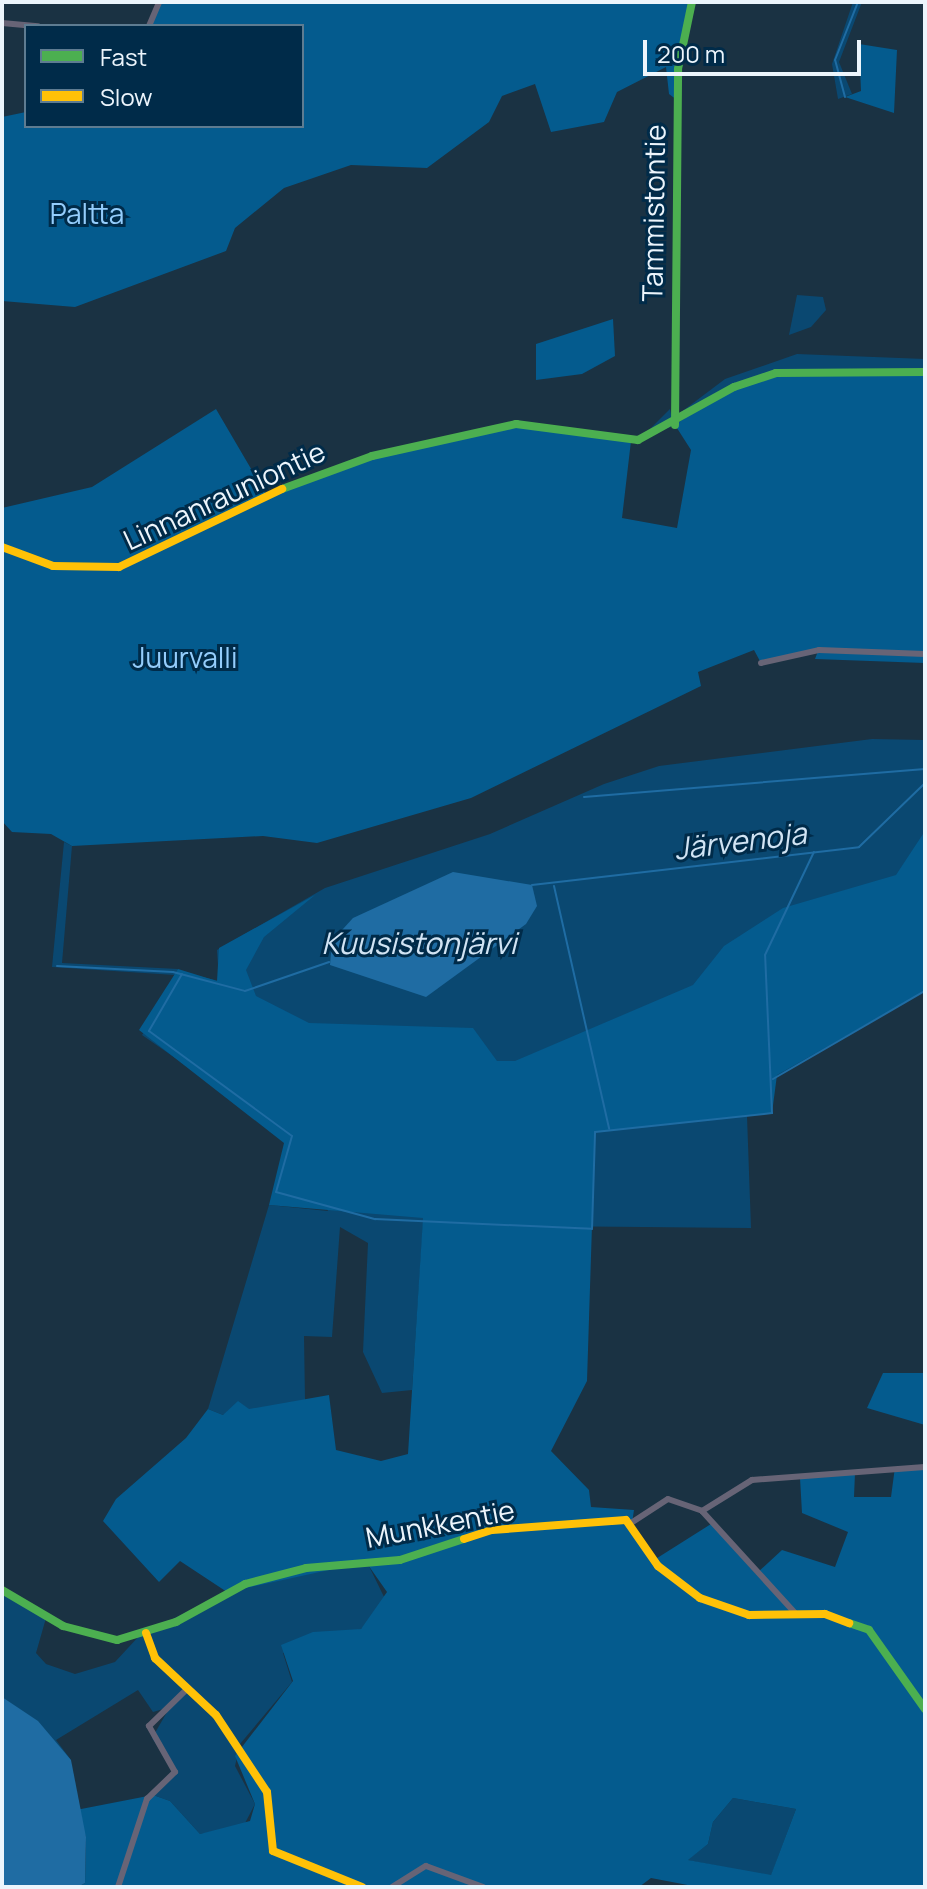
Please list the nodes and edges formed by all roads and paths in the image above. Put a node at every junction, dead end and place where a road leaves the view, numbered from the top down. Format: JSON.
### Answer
{"nodes":[{"id":1,"x":159,"y":2,"type":"edge"},
{"id":2,"x":692,"y":2,"type":"edge"},
{"id":3,"x":2,"y":23,"type":"edge"},
{"id":4,"x":150,"y":24,"type":"edge"},
{"id":5,"x":24,"y":25,"type":"edge"},
{"id":6,"x":925,"y":372,"type":"edge"},
{"id":7,"x":675,"y":425,"type":"junction"},
{"id":8,"x":2,"y":547,"type":"edge"},
{"id":9,"x":925,"y":654,"type":"edge"},
{"id":10,"x":761,"y":663,"type":"dead end"},
{"id":11,"x":925,"y":1467,"type":"edge"},
{"id":12,"x":702,"y":1511,"type":"junction"},
{"id":13,"x":631,"y":1523,"type":"junction"},
{"id":14,"x":2,"y":1590,"type":"edge"},
{"id":15,"x":795,"y":1613,"type":"junction"},
{"id":16,"x":146,"y":1633,"type":"junction"},
{"id":17,"x":188,"y":1688,"type":"junction"},
{"id":18,"x":925,"y":1709,"type":"edge"},
{"id":19,"x":118,"y":1887,"type":"edge"},
{"id":20,"x":362,"y":1887,"type":"edge"},
{"id":21,"x":392,"y":1887,"type":"edge"},
{"id":22,"x":483,"y":1887,"type":"edge"}],
"edges":[{"from":1,"to":4,"type":"street"},
{"from":2,"to":7,"type":"street","name":"Tammistontie"},
{"from":3,"to":5,"type":"street"},
{"from":6,"to":7,"type":"street","name":"Linnanrauniontie"},
{"from":7,"to":8,"type":"street","name":"Linnanrauniontie"},
{"from":9,"to":10,"type":"street"},
{"from":11,"to":12,"type":"street"},
{"from":12,"to":13,"type":"street"},
{"from":12,"to":15,"type":"street"},
{"from":13,"to":15,"type":"street"},
{"from":13,"to":16,"type":"street","name":"Munkkentie"},
{"from":14,"to":16,"type":"street","name":"Munkkentie"},
{"from":15,"to":18,"type":"street"},
{"from":16,"to":17,"type":"street"},
{"from":17,"to":19,"type":"street"},
{"from":17,"to":20,"type":"street"},
{"from":21,"to":22,"type":"street"}]}
